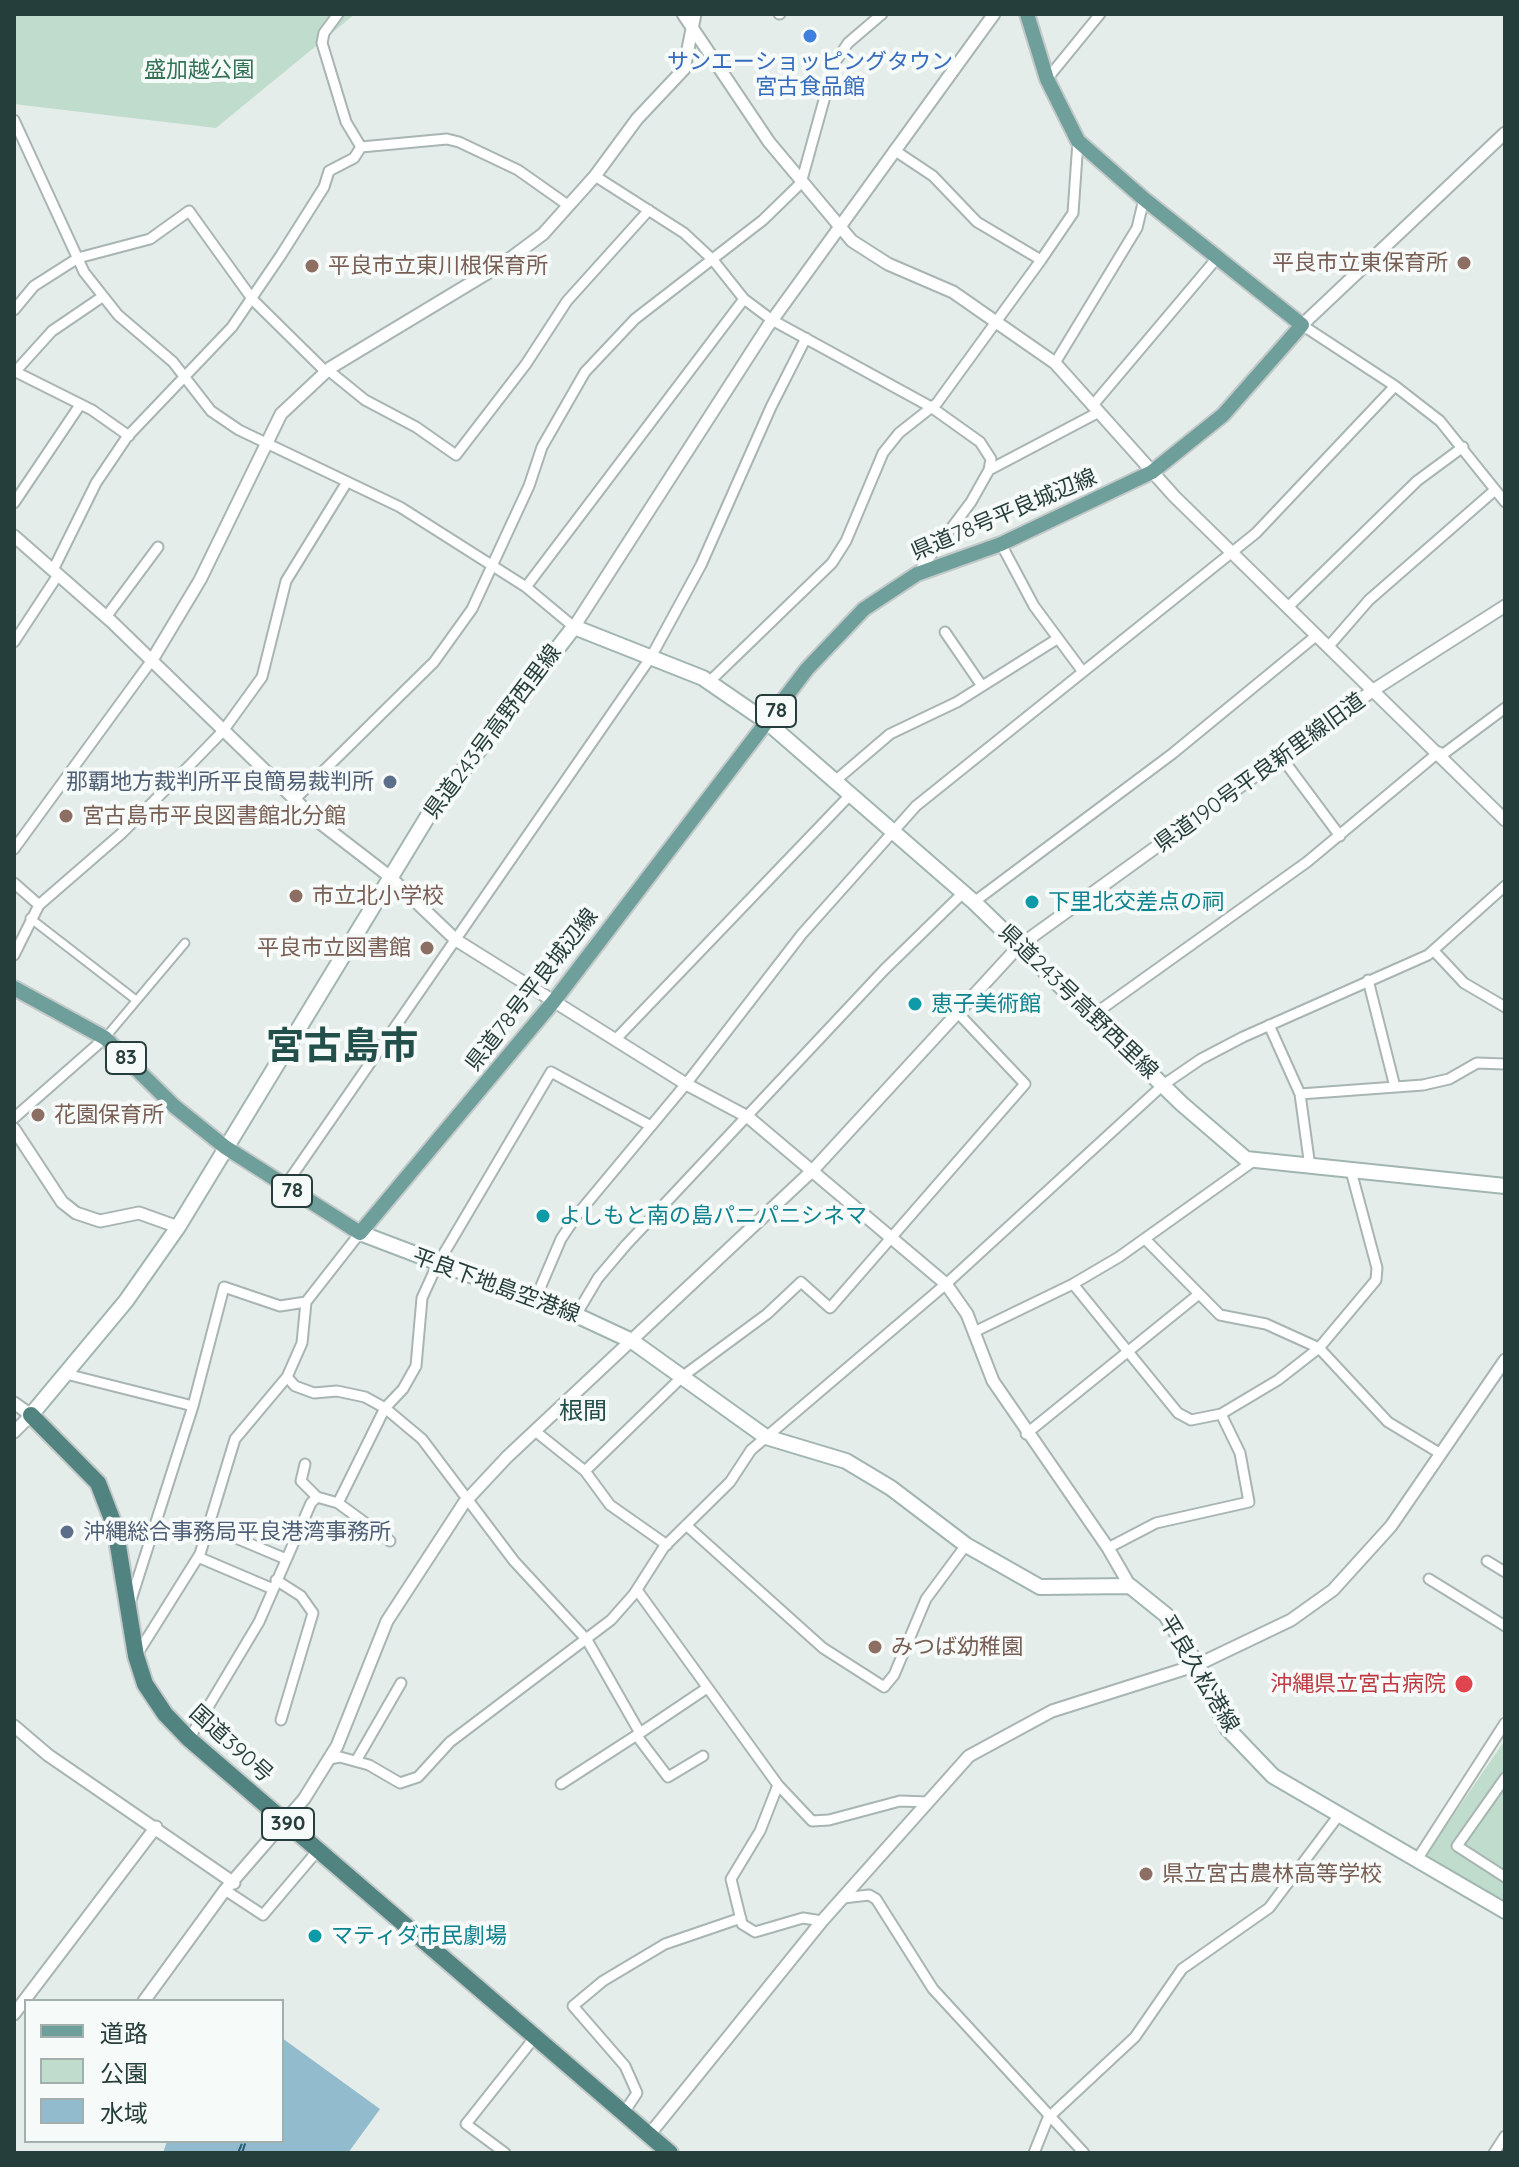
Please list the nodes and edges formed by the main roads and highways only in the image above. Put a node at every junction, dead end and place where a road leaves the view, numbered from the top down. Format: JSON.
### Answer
{"nodes":[{"id":1,"x":1027,"y":14,"type":"edge"},
{"id":2,"x":767,"y":722,"type":"junction"},
{"id":3,"x":14,"y":988,"type":"edge"},
{"id":4,"x":225,"y":1147,"type":"junction"},
{"id":5,"x":1505,"y":1186,"type":"edge"},
{"id":6,"x":360,"y":1233,"type":"junction"},
{"id":7,"x":31,"y":1415,"type":"joint"},
{"id":8,"x":1130,"y":1586,"type":"joint"},
{"id":9,"x":1505,"y":1911,"type":"edge"},
{"id":10,"x":670,"y":2153,"type":"edge"}],
"edges":[{"from":1,"to":2,"type":"main road","name":"県道78号平良城辺線","number":"78"},
{"from":2,"to":4,"type":"main road","name":"県道243号高野西里線"},
{"from":2,"to":5,"type":"main road","name":"県道243号高野西里線"},
{"from":2,"to":6,"type":"main road","name":"県道78号平良城辺線","number":"78"},
{"from":3,"to":4,"type":"main road","number":"83"},
{"from":4,"to":6,"type":"main road","number":"78"},
{"from":4,"to":7,"type":"main road","name":"県道243号高野西里線"},
{"from":6,"to":8,"type":"main road","name":"平良下地島空港線"},
{"from":7,"to":10,"type":"highway","name":"国道390号","number":"390"},
{"from":8,"to":9,"type":"main road","name":"平良久松港線"}]}
